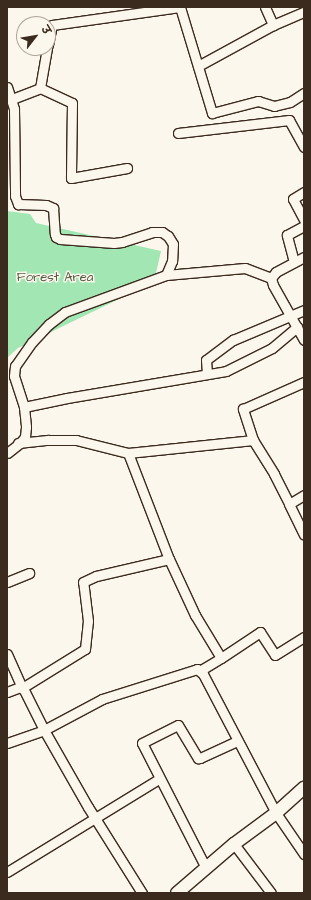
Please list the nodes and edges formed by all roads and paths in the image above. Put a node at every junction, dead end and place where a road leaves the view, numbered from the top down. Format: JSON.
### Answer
{"nodes":[{"id":1,"x":180,"y":7,"type":"edge"},
{"id":2,"x":265,"y":7,"type":"edge"},
{"id":3,"x":137,"y":10,"type":"edge"},
{"id":4,"x":304,"y":12,"type":"edge"},
{"id":5,"x":56,"y":24,"type":"edge"},
{"id":6,"x":273,"y":25,"type":"junction"},
{"id":7,"x":46,"y":56,"type":"edge"},
{"id":8,"x":198,"y":66,"type":"junction"},
{"id":9,"x":7,"y":87,"type":"edge"},
{"id":10,"x":40,"y":88,"type":"junction"},
{"id":11,"x":304,"y":93,"type":"edge"},
{"id":12,"x":12,"y":99,"type":"junction"},
{"id":13,"x":178,"y":133,"type":"dead end"},
{"id":14,"x":304,"y":147,"type":"edge"},
{"id":15,"x":127,"y":168,"type":"dead end"},
{"id":16,"x":304,"y":192,"type":"edge"},
{"id":17,"x":304,"y":220,"type":"edge"},
{"id":18,"x":304,"y":226,"type":"edge"},
{"id":19,"x":304,"y":257,"type":"edge"},
{"id":20,"x":294,"y":262,"type":"junction"},
{"id":21,"x":166,"y":275,"type":"junction"},
{"id":22,"x":271,"y":278,"type":"junction"},
{"id":23,"x":304,"y":310,"type":"edge"},
{"id":24,"x":290,"y":316,"type":"junction"},
{"id":25,"x":297,"y":327,"type":"junction"},
{"id":26,"x":304,"y":340,"type":"edge"},
{"id":27,"x":207,"y":374,"type":"junction"},
{"id":28,"x":304,"y":382,"type":"edge"},
{"id":29,"x":24,"y":407,"type":"junction"},
{"id":30,"x":253,"y":440,"type":"junction"},
{"id":31,"x":18,"y":443,"type":"junction"},
{"id":32,"x":7,"y":453,"type":"edge"},
{"id":33,"x":128,"y":453,"type":"junction"},
{"id":34,"x":304,"y":496,"type":"edge"},
{"id":35,"x":288,"y":504,"type":"junction"},
{"id":36,"x":304,"y":535,"type":"edge"},
{"id":37,"x":169,"y":559,"type":"junction"},
{"id":38,"x":29,"y":573,"type":"dead end"},
{"id":39,"x":7,"y":582,"type":"edge"},
{"id":40,"x":304,"y":637,"type":"edge"},
{"id":41,"x":7,"y":654,"type":"edge"},
{"id":42,"x":221,"y":658,"type":"junction"},
{"id":43,"x":201,"y":670,"type":"junction"},
{"id":44,"x":22,"y":688,"type":"junction"},
{"id":45,"x":7,"y":692,"type":"edge"},
{"id":46,"x":44,"y":730,"type":"junction"},
{"id":47,"x":237,"y":741,"type":"junction"},
{"id":48,"x":7,"y":743,"type":"edge"},
{"id":49,"x":159,"y":779,"type":"junction"},
{"id":50,"x":304,"y":788,"type":"edge"},
{"id":51,"x":276,"y":813,"type":"junction"},
{"id":52,"x":94,"y":818,"type":"junction"},
{"id":53,"x":234,"y":844,"type":"junction"},
{"id":54,"x":304,"y":854,"type":"edge"},
{"id":55,"x":206,"y":868,"type":"junction"},
{"id":56,"x":7,"y":872,"type":"edge"},
{"id":57,"x":142,"y":893,"type":"edge"},
{"id":58,"x":177,"y":893,"type":"edge"},
{"id":59,"x":271,"y":893,"type":"edge"}],
"edges":[{"from":1,"to":3,"type":"street"},
{"from":1,"to":8,"type":"street"},
{"from":2,"to":6,"type":"street"},
{"from":3,"to":5,"type":"street"},
{"from":4,"to":6,"type":"street"},
{"from":6,"to":8,"type":"street"},
{"from":7,"to":10,"type":"street"},
{"from":8,"to":11,"type":"street"},
{"from":9,"to":12,"type":"street"},
{"from":10,"to":12,"type":"street"},
{"from":10,"to":15,"type":"street"},
{"from":12,"to":21,"type":"street"},
{"from":13,"to":14,"type":"street"},
{"from":16,"to":17,"type":"street"},
{"from":18,"to":20,"type":"street"},
{"from":19,"to":20,"type":"street"},
{"from":20,"to":22,"type":"street"},
{"from":21,"to":22,"type":"street"},
{"from":21,"to":29,"type":"street"},
{"from":22,"to":24,"type":"street"},
{"from":23,"to":24,"type":"street"},
{"from":24,"to":25,"type":"street"},
{"from":24,"to":27,"type":"street"},
{"from":25,"to":26,"type":"street"},
{"from":25,"to":27,"type":"street"},
{"from":27,"to":29,"type":"street"},
{"from":28,"to":30,"type":"street"},
{"from":29,"to":31,"type":"street"},
{"from":30,"to":33,"type":"street"},
{"from":30,"to":35,"type":"street"},
{"from":31,"to":32,"type":"street"},
{"from":31,"to":33,"type":"street"},
{"from":33,"to":37,"type":"street"},
{"from":34,"to":35,"type":"street"},
{"from":35,"to":36,"type":"street"},
{"from":37,"to":42,"type":"street"},
{"from":37,"to":44,"type":"street"},
{"from":38,"to":39,"type":"street"},
{"from":40,"to":42,"type":"street"},
{"from":41,"to":44,"type":"street"},
{"from":42,"to":43,"type":"street"},
{"from":43,"to":46,"type":"street"},
{"from":43,"to":47,"type":"street"},
{"from":44,"to":45,"type":"street"},
{"from":44,"to":46,"type":"street"},
{"from":46,"to":48,"type":"street"},
{"from":46,"to":52,"type":"street"},
{"from":47,"to":49,"type":"street"},
{"from":47,"to":51,"type":"street"},
{"from":49,"to":52,"type":"street"},
{"from":49,"to":55,"type":"street"},
{"from":50,"to":51,"type":"street"},
{"from":51,"to":53,"type":"street"},
{"from":51,"to":54,"type":"street"},
{"from":52,"to":56,"type":"street"},
{"from":52,"to":57,"type":"street"},
{"from":53,"to":55,"type":"street"},
{"from":53,"to":59,"type":"street"},
{"from":55,"to":58,"type":"street"}]}
